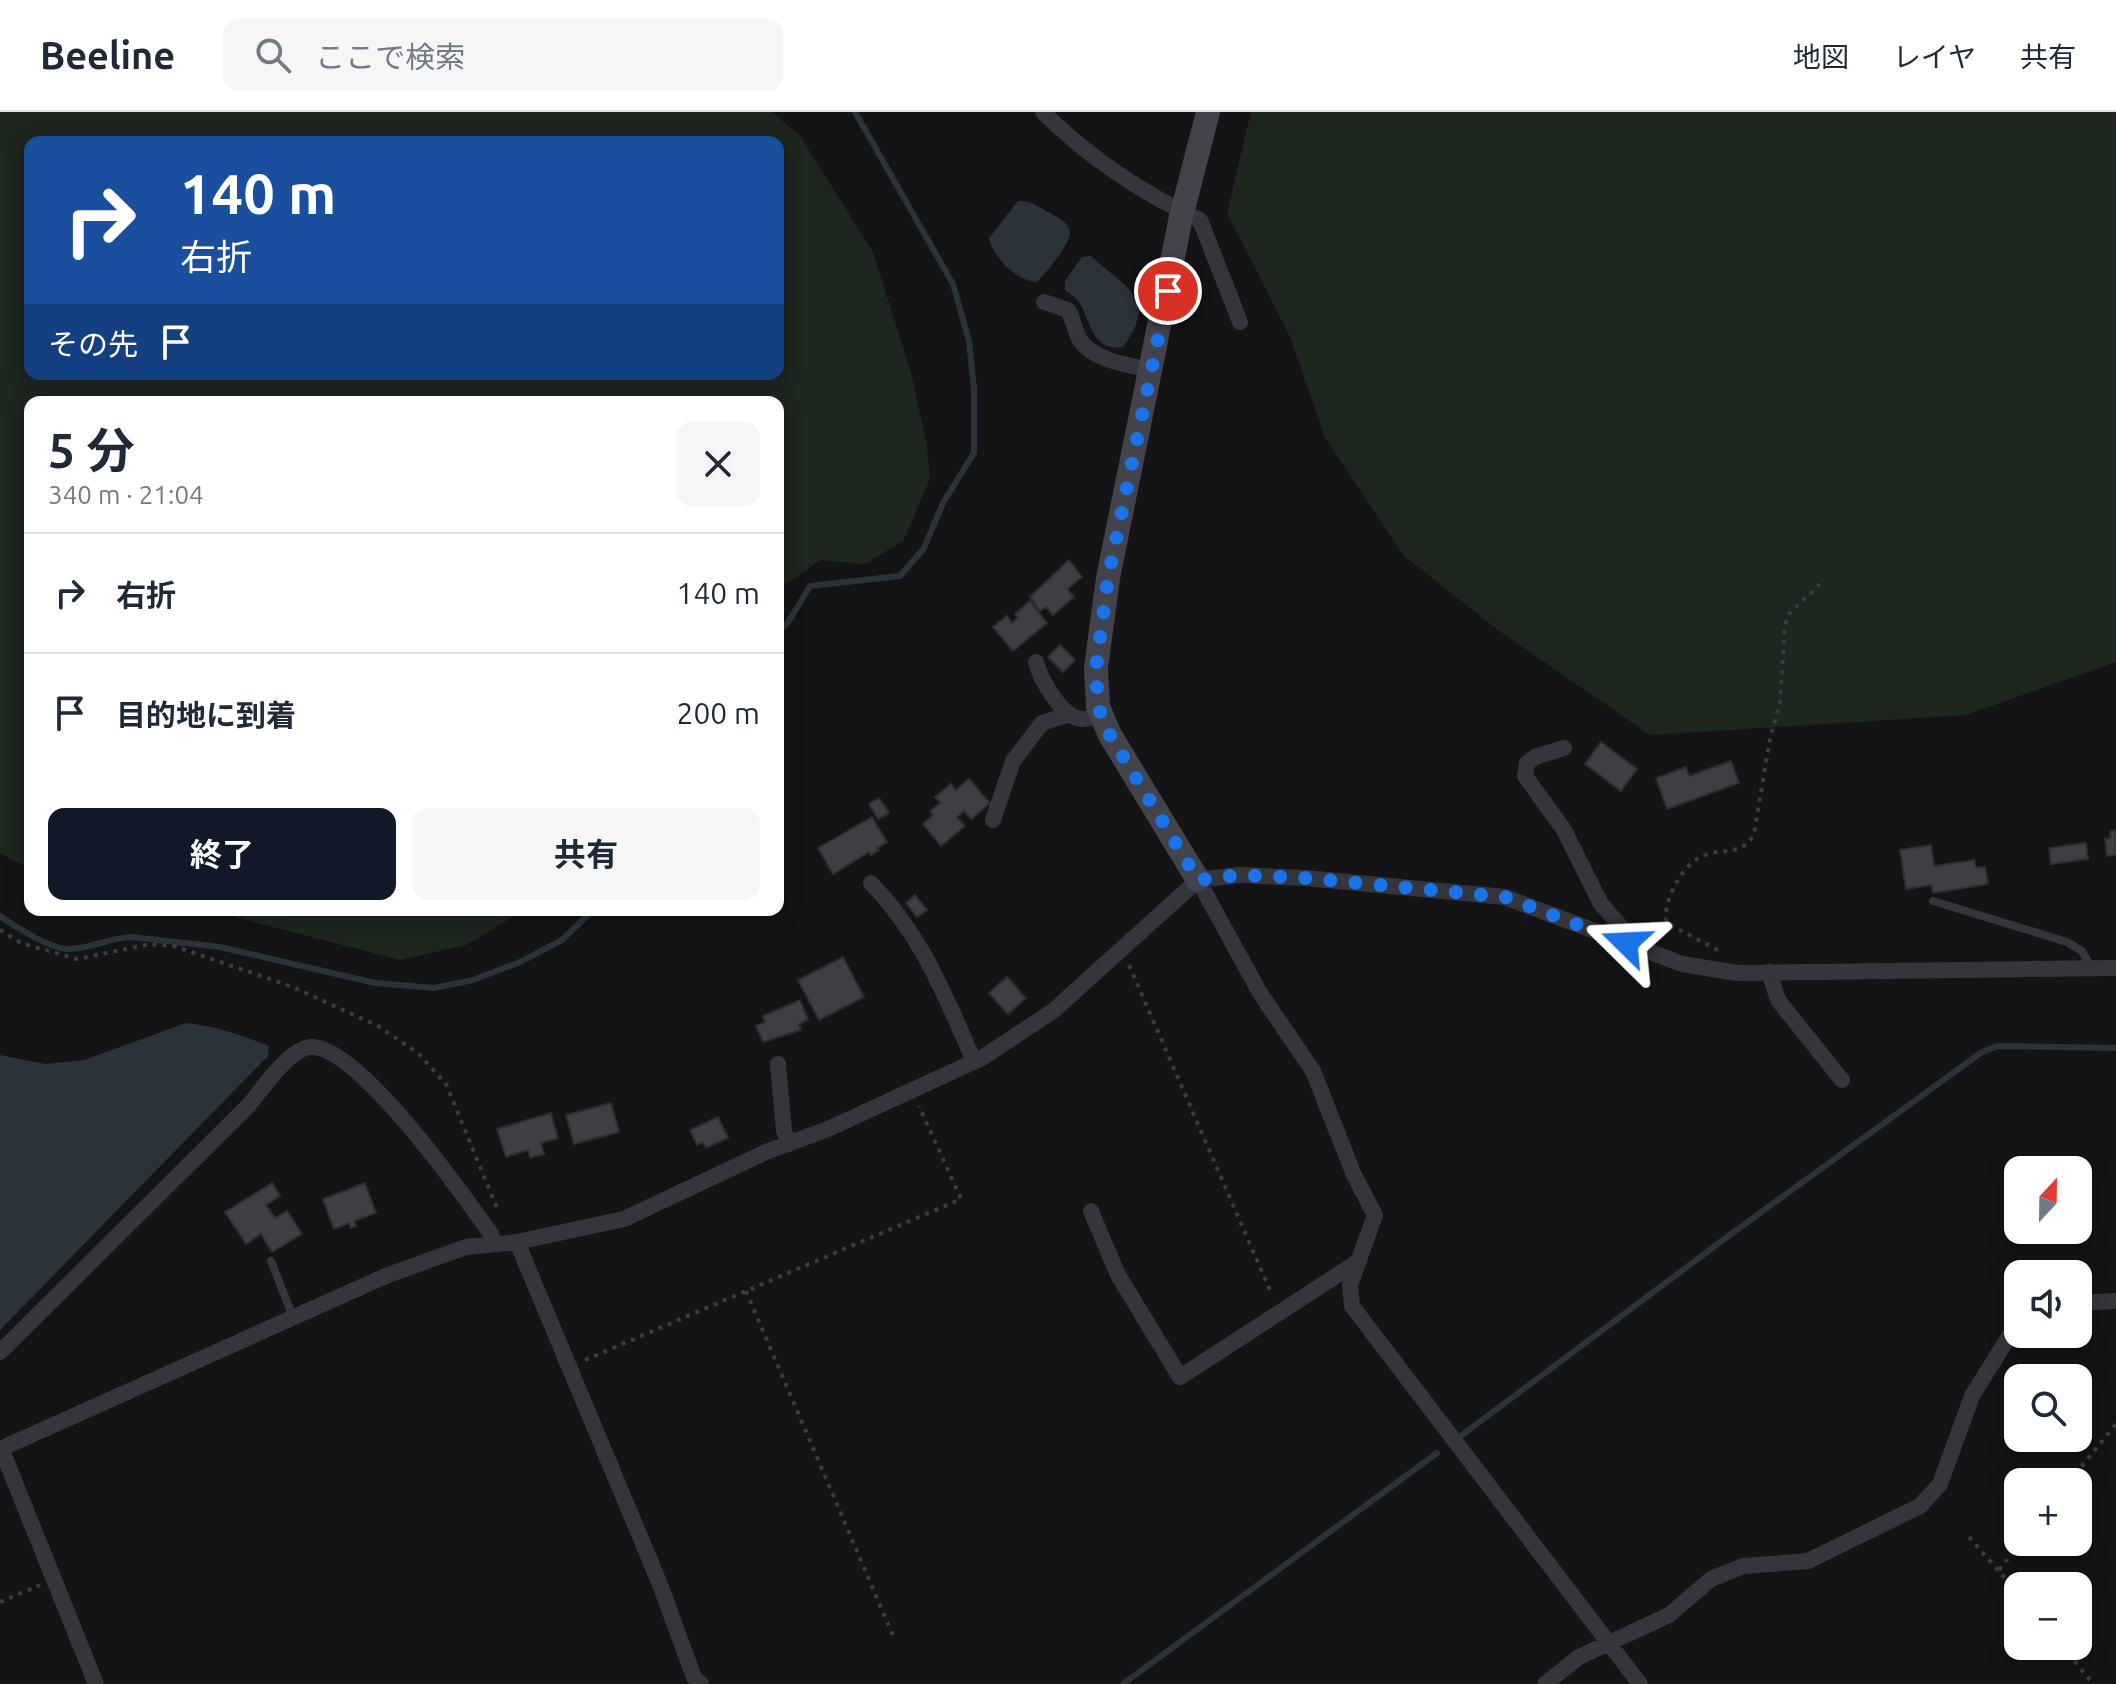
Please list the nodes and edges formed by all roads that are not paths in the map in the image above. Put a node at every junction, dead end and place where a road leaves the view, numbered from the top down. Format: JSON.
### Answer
{"nodes":[{"id":1,"x":1043,"y":112,"type":"edge"},
{"id":2,"x":1208,"y":112,"type":"edge"},
{"id":3,"x":1182,"y":212,"type":"junction"},
{"id":4,"x":1044,"y":302,"type":"dead end"},
{"id":5,"x":1240,"y":322,"type":"dead end"},
{"id":6,"x":1150,"y":370,"type":"junction"},
{"id":7,"x":1036,"y":662,"type":"dead end"},
{"id":8,"x":1070,"y":714,"type":"junction"},
{"id":9,"x":1101,"y":715,"type":"junction"},
{"id":10,"x":1564,"y":748,"type":"dead end"},
{"id":11,"x":993,"y":820,"type":"dead end"},
{"id":12,"x":1198,"y":880,"type":"junction"},
{"id":13,"x":871,"y":883,"type":"dead end"},
{"id":14,"x":1933,"y":901,"type":"dead end"},
{"id":15,"x":1626,"y":943,"type":"junction"},
{"id":16,"x":2116,"y":968,"type":"edge"},
{"id":17,"x":2092,"y":969,"type":"junction"},
{"id":18,"x":1769,"y":972,"type":"junction"},
{"id":19,"x":974,"y":1061,"type":"junction"},
{"id":20,"x":778,"y":1064,"type":"dead end"},
{"id":21,"x":1842,"y":1080,"type":"dead end"},
{"id":22,"x":789,"y":1144,"type":"junction"},
{"id":23,"x":1091,"y":1211,"type":"dead end"},
{"id":24,"x":514,"y":1242,"type":"junction"},
{"id":25,"x":494,"y":1244,"type":"junction"},
{"id":26,"x":271,"y":1261,"type":"dead end"},
{"id":27,"x":1359,"y":1261,"type":"junction"},
{"id":28,"x":2116,"y":1301,"type":"edge"},
{"id":29,"x":2092,"y":1302,"type":"edge"},
{"id":30,"x":293,"y":1318,"type":"junction"},
{"id":31,"x":2004,"y":1345,"type":"edge"},
{"id":32,"x":0,"y":1352,"type":"edge"},
{"id":33,"x":1,"y":1448,"type":"edge"},
{"id":34,"x":1606,"y":1643,"type":"junction"},
{"id":35,"x":694,"y":1682,"type":"edge"},
{"id":36,"x":96,"y":1684,"type":"edge"},
{"id":37,"x":1545,"y":1684,"type":"edge"},
{"id":38,"x":1640,"y":1684,"type":"edge"}],
"edges":[{"from":1,"to":3,"type":"street"},
{"from":2,"to":3,"type":"street"},
{"from":3,"to":5,"type":"street"},
{"from":3,"to":6,"type":"street"},
{"from":4,"to":6,"type":"street"},
{"from":6,"to":9,"type":"street"},
{"from":7,"to":8,"type":"street"},
{"from":8,"to":9,"type":"street"},
{"from":8,"to":11,"type":"street"},
{"from":9,"to":12,"type":"street"},
{"from":10,"to":15,"type":"street"},
{"from":12,"to":15,"type":"street"},
{"from":12,"to":19,"type":"street"},
{"from":12,"to":27,"type":"street"},
{"from":13,"to":19,"type":"street"},
{"from":14,"to":17,"type":"lane"},
{"from":15,"to":18,"type":"street"},
{"from":16,"to":17,"type":"street"},
{"from":17,"to":18,"type":"street"},
{"from":18,"to":21,"type":"street"},
{"from":19,"to":22,"type":"street"},
{"from":20,"to":22,"type":"street"},
{"from":22,"to":24,"type":"street"},
{"from":23,"to":27,"type":"street"},
{"from":24,"to":25,"type":"street"},
{"from":24,"to":35,"type":"street"},
{"from":25,"to":30,"type":"street"},
{"from":25,"to":32,"type":"street"},
{"from":26,"to":30,"type":"lane"},
{"from":27,"to":34,"type":"street"},
{"from":28,"to":29,"type":"street"},
{"from":30,"to":33,"type":"street"},
{"from":31,"to":34,"type":"street"},
{"from":33,"to":36,"type":"street"},
{"from":34,"to":37,"type":"street"},
{"from":34,"to":38,"type":"street"}]}
